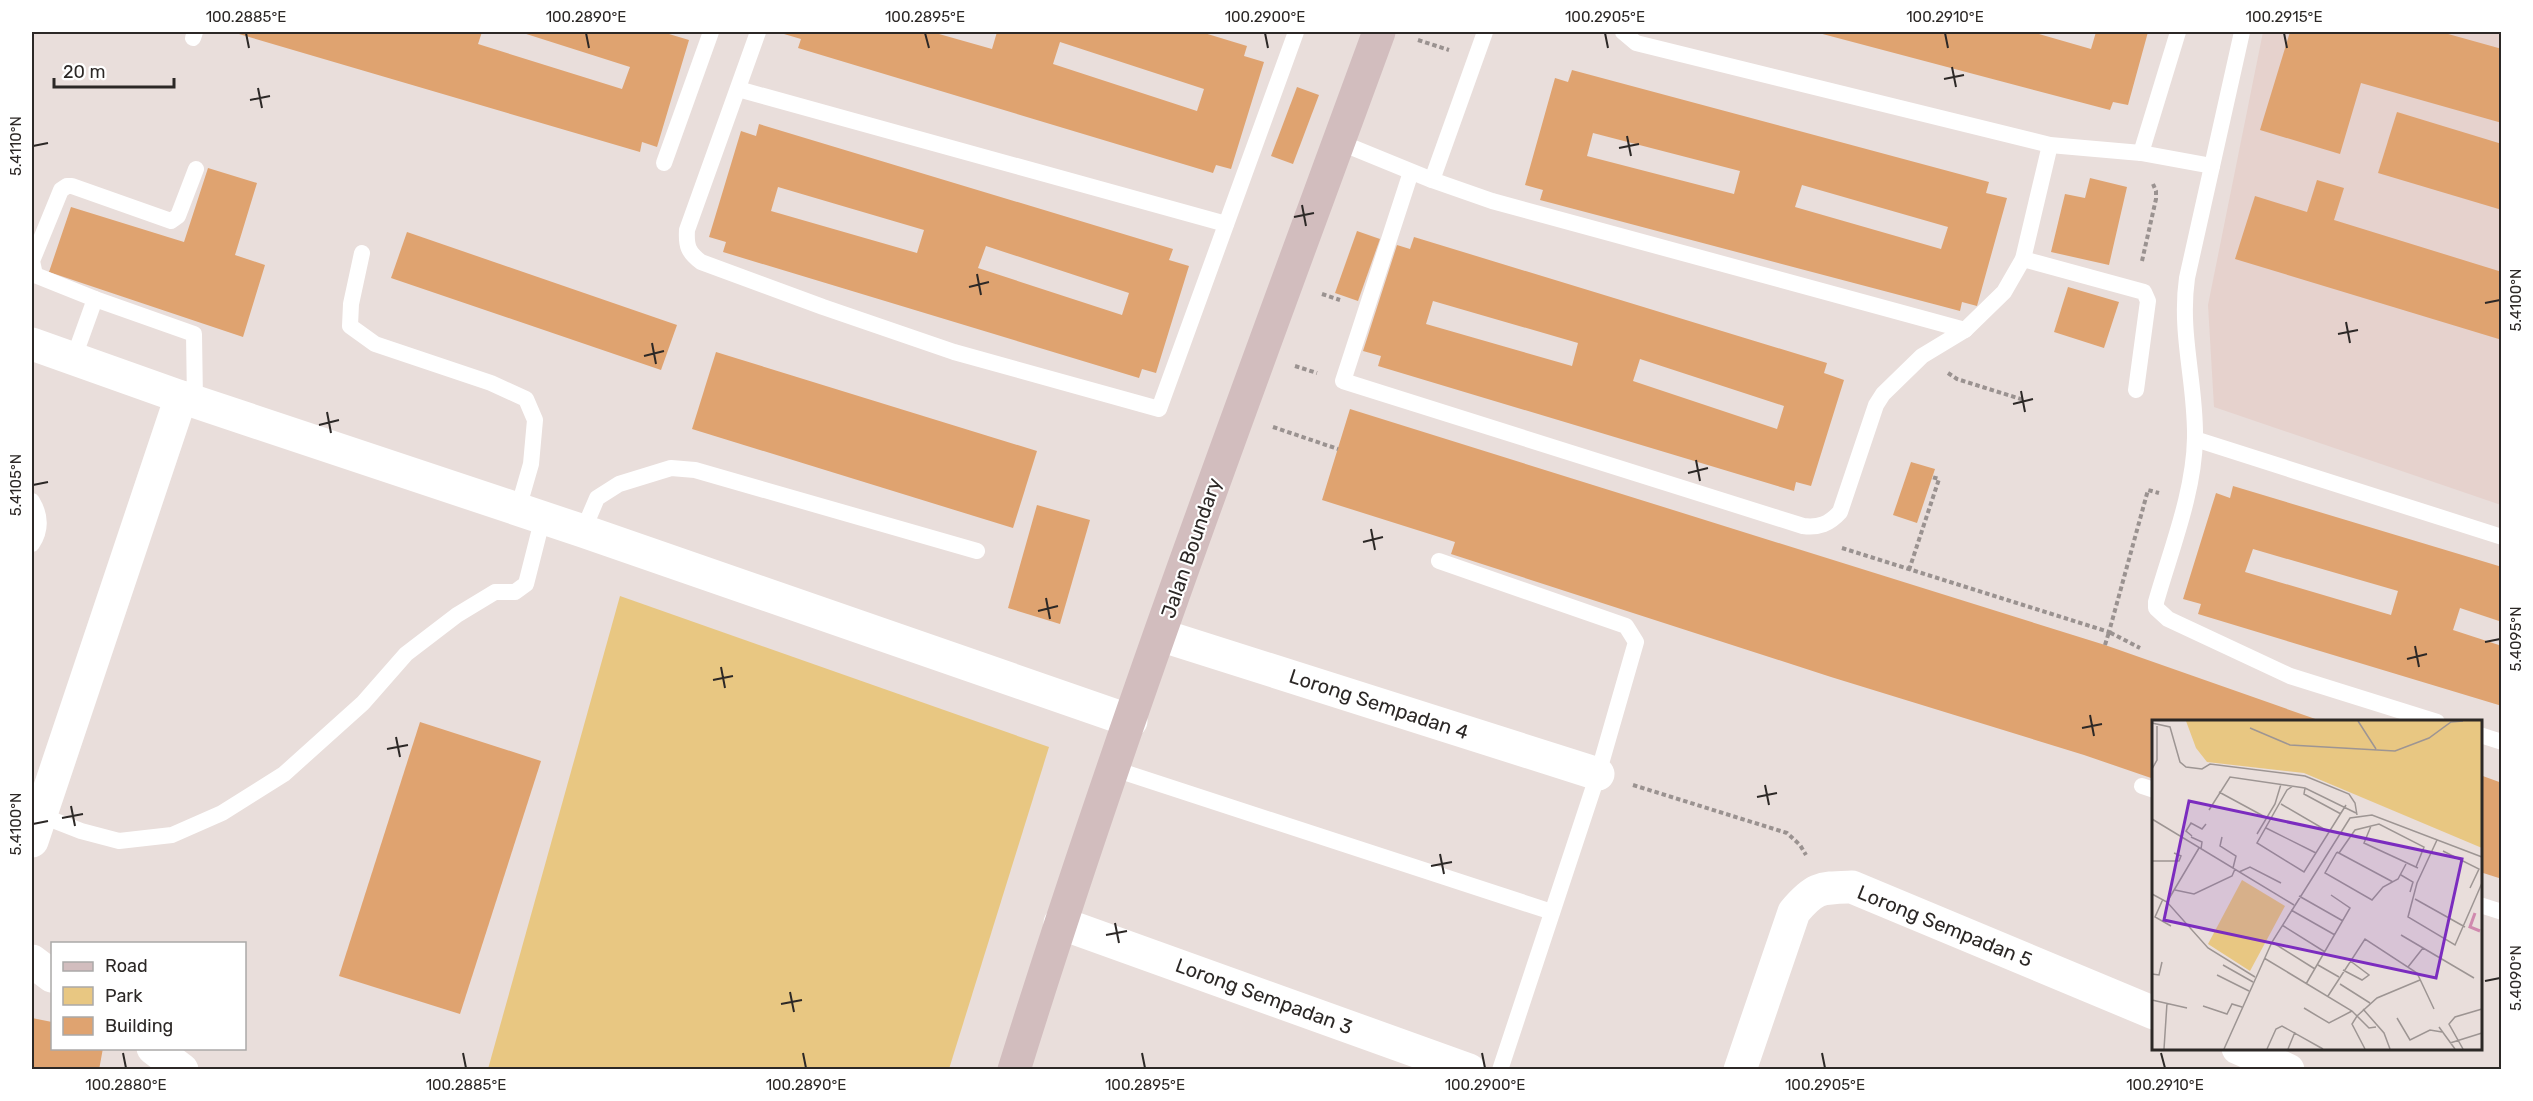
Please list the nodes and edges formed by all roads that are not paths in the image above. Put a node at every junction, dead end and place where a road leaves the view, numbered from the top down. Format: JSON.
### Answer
{"nodes":[{"id":1,"x":711,"y":32,"type":"edge"},
{"id":2,"x":758,"y":32,"type":"edge"},
{"id":3,"x":1296,"y":32,"type":"edge"},
{"id":4,"x":1379,"y":32,"type":"edge"},
{"id":5,"x":1485,"y":32,"type":"edge"},
{"id":6,"x":1623,"y":32,"type":"edge"},
{"id":7,"x":2178,"y":32,"type":"edge"},
{"id":8,"x":2242,"y":32,"type":"edge"},
{"id":9,"x":738,"y":89,"type":"junction"},
{"id":10,"x":1339,"y":142,"type":"junction"},
{"id":11,"x":2050,"y":145,"type":"junction"},
{"id":12,"x":2141,"y":153,"type":"junction"},
{"id":13,"x":664,"y":163,"type":"dead end"},
{"id":14,"x":2212,"y":166,"type":"junction"},
{"id":15,"x":196,"y":169,"type":"dead end"},
{"id":16,"x":1411,"y":172,"type":"junction"},
{"id":17,"x":1432,"y":180,"type":"junction"},
{"id":18,"x":1226,"y":224,"type":"junction"},
{"id":19,"x":362,"y":253,"type":"dead end"},
{"id":20,"x":2022,"y":259,"type":"junction"},
{"id":21,"x":95,"y":299,"type":"junction"},
{"id":22,"x":1965,"y":330,"type":"junction"},
{"id":23,"x":32,"y":345,"type":"edge"},
{"id":24,"x":73,"y":360,"type":"junction"},
{"id":25,"x":2136,"y":390,"type":"dead end"},
{"id":26,"x":188,"y":399,"type":"junction"},
{"id":27,"x":2195,"y":439,"type":"junction"},
{"id":28,"x":32,"y":501,"type":"edge"},
{"id":29,"x":530,"y":513,"type":"junction"},
{"id":30,"x":583,"y":531,"type":"junction"},
{"id":31,"x":2502,"y":537,"type":"edge"},
{"id":32,"x":32,"y":544,"type":"edge"},
{"id":33,"x":977,"y":551,"type":"dead end"},
{"id":34,"x":1439,"y":561,"type":"dead end"},
{"id":35,"x":1160,"y":635,"type":"junction"},
{"id":36,"x":1131,"y":720,"type":"junction"},
{"id":37,"x":2431,"y":720,"type":"edge"},
{"id":38,"x":2482,"y":735,"type":"edge"},
{"id":39,"x":2502,"y":742,"type":"edge"},
{"id":40,"x":1114,"y":769,"type":"junction"},
{"id":41,"x":1598,"y":774,"type":"junction"},
{"id":42,"x":36,"y":828,"type":"edge"},
{"id":43,"x":2482,"y":905,"type":"edge"},
{"id":44,"x":1552,"y":912,"type":"junction"},
{"id":45,"x":2502,"y":912,"type":"edge"},
{"id":46,"x":1060,"y":923,"type":"junction"},
{"id":47,"x":32,"y":961,"type":"edge"},
{"id":48,"x":51,"y":975,"type":"edge"},
{"id":49,"x":2152,"y":1012,"type":"edge"},
{"id":50,"x":156,"y":1050,"type":"edge"},
{"id":51,"x":182,"y":1070,"type":"edge"},
{"id":52,"x":1014,"y":1070,"type":"edge"},
{"id":53,"x":1469,"y":1070,"type":"edge"},
{"id":54,"x":1500,"y":1070,"type":"edge"},
{"id":55,"x":1740,"y":1070,"type":"edge"}],
"edges":[{"from":1,"to":13,"type":"lane"},
{"from":2,"to":9,"type":"lane"},
{"from":3,"to":18,"type":"lane"},
{"from":4,"to":10,"type":"street","name":"Jalan Boundary"},
{"from":5,"to":17,"type":"lane"},
{"from":6,"to":11,"type":"lane"},
{"from":7,"to":12,"type":"lane"},
{"from":8,"to":14,"type":"lane"},
{"from":9,"to":18,"type":"lane"},
{"from":9,"to":18,"type":"lane"},
{"from":10,"to":16,"type":"lane"},
{"from":10,"to":35,"type":"street","name":"Jalan Boundary"},
{"from":11,"to":12,"type":"lane"},
{"from":11,"to":20,"type":"lane"},
{"from":12,"to":14,"type":"lane"},
{"from":14,"to":27,"type":"lane"},
{"from":15,"to":21,"type":"lane"},
{"from":16,"to":17,"type":"lane"},
{"from":16,"to":22,"type":"lane"},
{"from":17,"to":22,"type":"lane"},
{"from":19,"to":29,"type":"lane"},
{"from":20,"to":22,"type":"lane"},
{"from":20,"to":25,"type":"lane"},
{"from":21,"to":24,"type":"lane"},
{"from":21,"to":26,"type":"lane"},
{"from":23,"to":24,"type":"street"},
{"from":24,"to":26,"type":"street"},
{"from":26,"to":29,"type":"street"},
{"from":26,"to":42,"type":"street"},
{"from":27,"to":31,"type":"lane"},
{"from":27,"to":37,"type":"lane"},
{"from":28,"to":32,"type":"lane"},
{"from":29,"to":30,"type":"street"},
{"from":29,"to":42,"type":"lane"},
{"from":30,"to":33,"type":"lane"},
{"from":30,"to":36,"type":"street"},
{"from":34,"to":41,"type":"lane"},
{"from":35,"to":36,"type":"street","name":"Jalan Boundary"},
{"from":35,"to":41,"type":"street","name":"Lorong Sempadan 4"},
{"from":36,"to":40,"type":"street","name":"Jalan Boundary"},
{"from":38,"to":39,"type":"lane"},
{"from":40,"to":44,"type":"lane"},
{"from":40,"to":46,"type":"street","name":"Jalan Boundary"},
{"from":41,"to":44,"type":"lane"},
{"from":43,"to":45,"type":"lane"},
{"from":44,"to":54,"type":"lane"},
{"from":46,"to":52,"type":"street","name":"Jalan Boundary"},
{"from":46,"to":53,"type":"street","name":"Lorong Sempadan 3"},
{"from":47,"to":48,"type":"street"},
{"from":49,"to":55,"type":"street","name":"Lorong Sempadan 5"},
{"from":50,"to":51,"type":"street"}]}
